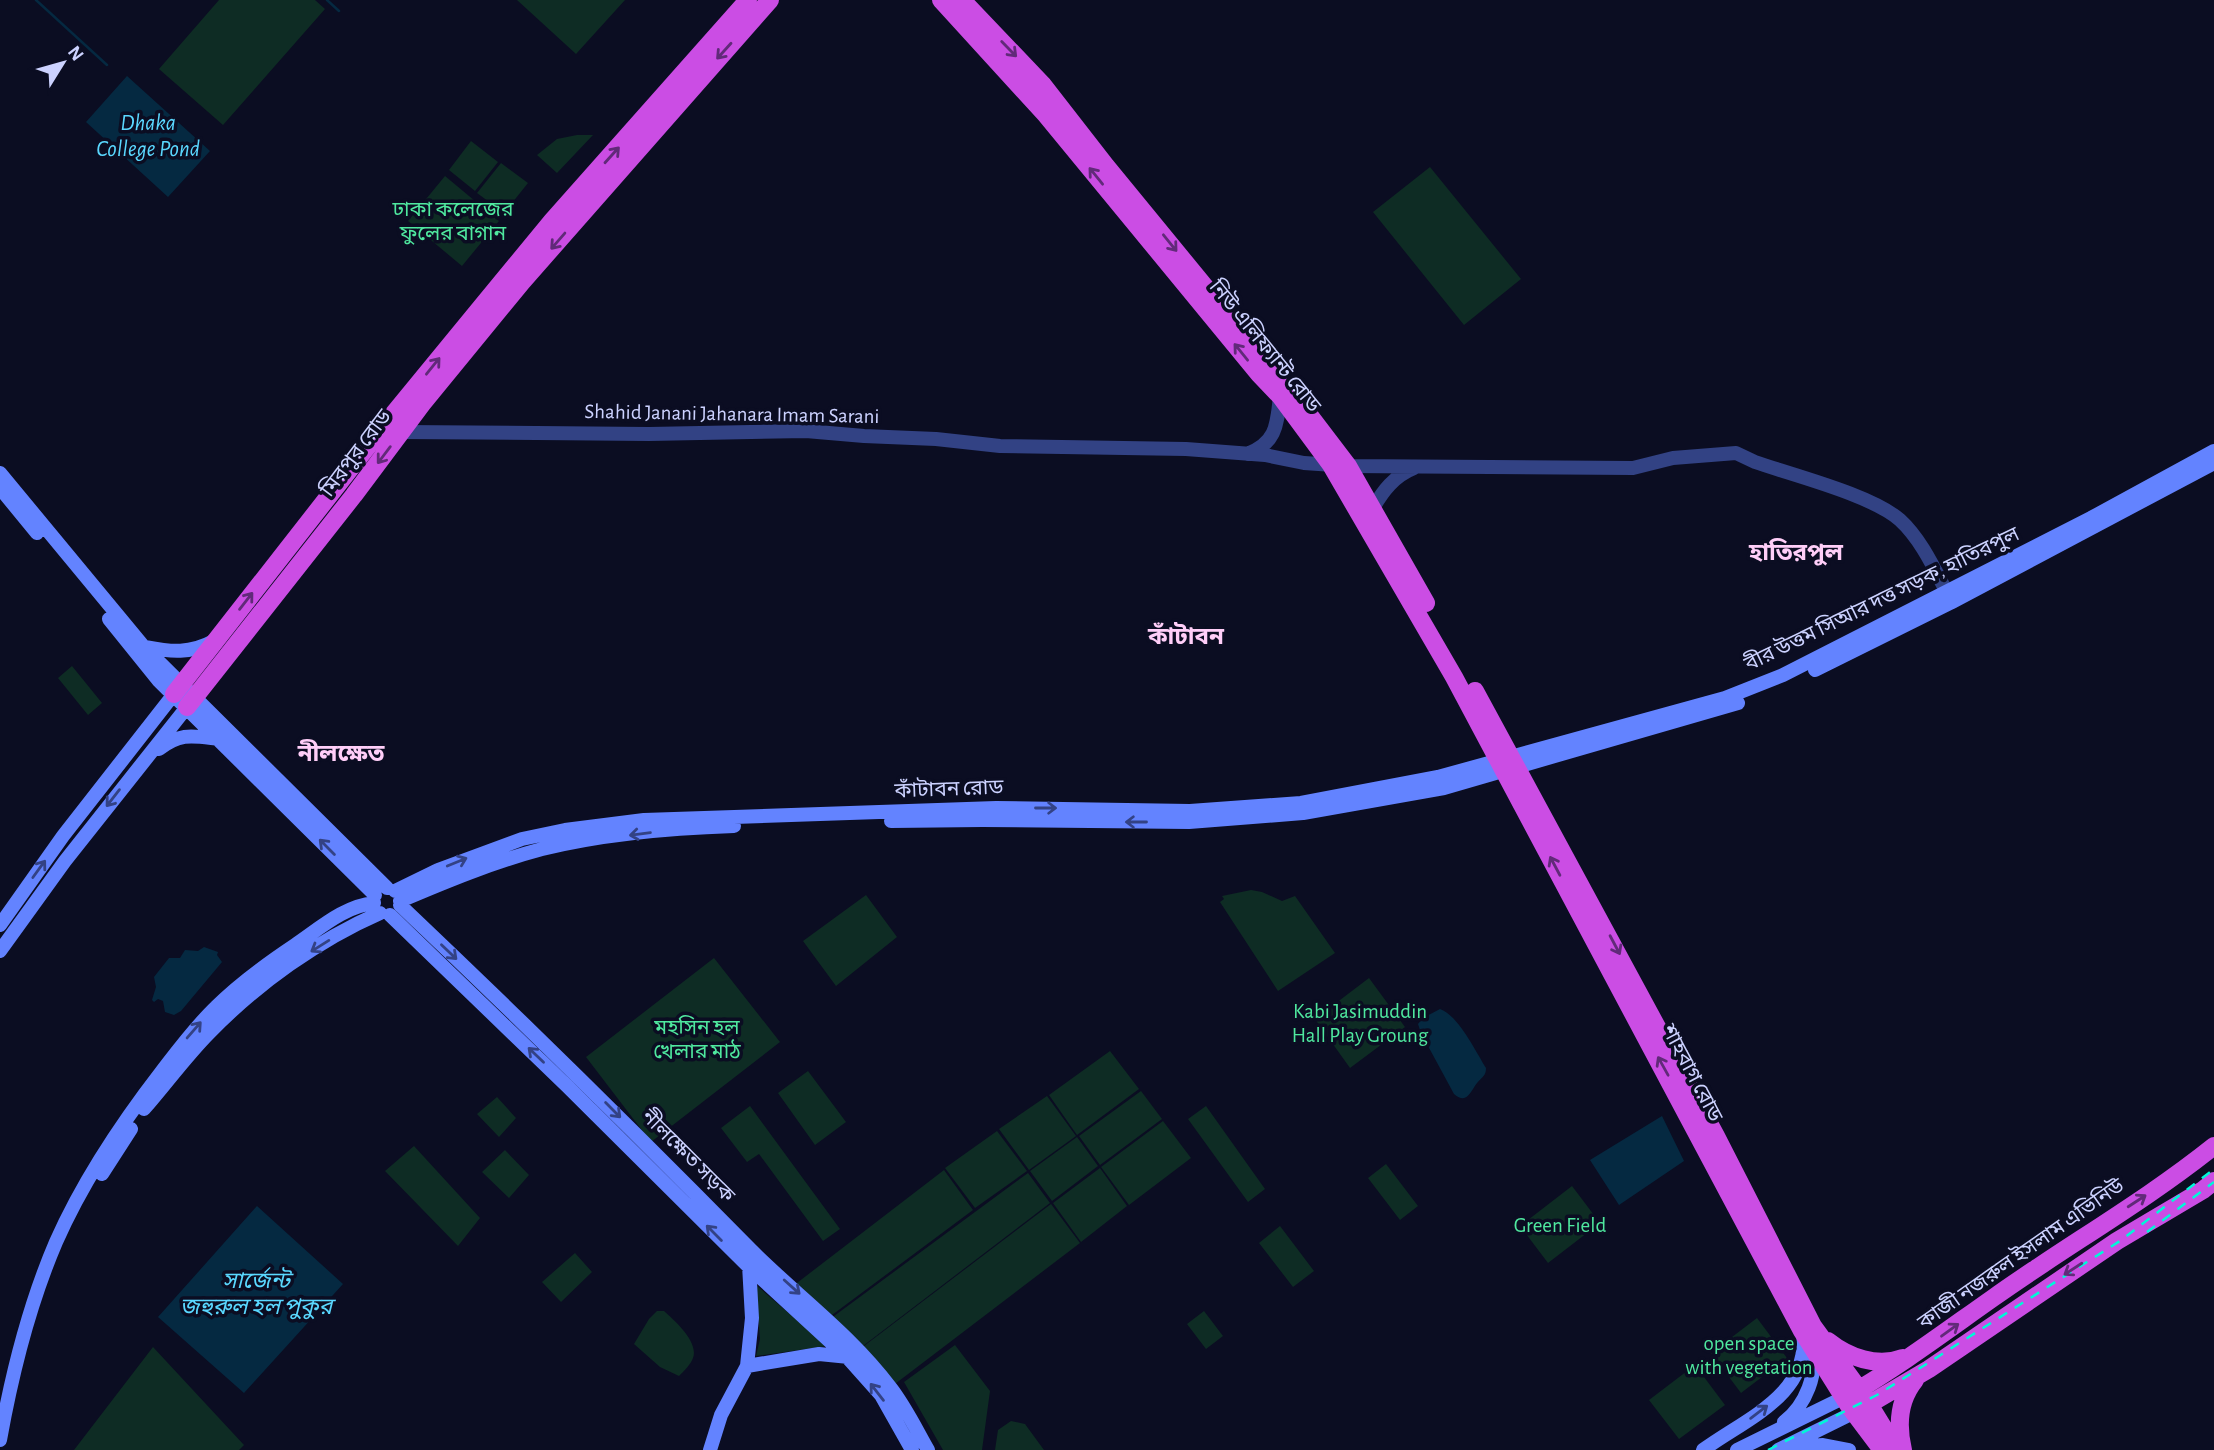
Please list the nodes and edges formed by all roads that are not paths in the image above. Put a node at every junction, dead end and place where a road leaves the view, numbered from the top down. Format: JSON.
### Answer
{"nodes":[{"id":1,"x":748,"y":0,"type":"edge"},
{"id":2,"x":770,"y":0,"type":"edge"},
{"id":3,"x":941,"y":0,"type":"edge"},
{"id":4,"x":962,"y":0,"type":"edge"},
{"id":5,"x":578,"y":205,"type":"junction"},
{"id":6,"x":1280,"y":396,"type":"junction"},
{"id":7,"x":402,"y":432,"type":"junction"},
{"id":8,"x":2214,"y":451,"type":"edge"},
{"id":9,"x":1247,"y":454,"type":"junction"},
{"id":10,"x":2214,"y":463,"type":"edge"},
{"id":11,"x":1339,"y":465,"type":"junction"},
{"id":12,"x":1418,"y":466,"type":"junction"},
{"id":13,"x":0,"y":473,"type":"edge"},
{"id":14,"x":0,"y":488,"type":"edge"},
{"id":15,"x":1373,"y":508,"type":"junction"},
{"id":16,"x":1953,"y":595,"type":"junction"},
{"id":17,"x":216,"y":640,"type":"junction"},
{"id":18,"x":238,"y":641,"type":"junction"},
{"id":19,"x":144,"y":647,"type":"junction"},
{"id":20,"x":185,"y":695,"type":"junction"},
{"id":21,"x":220,"y":739,"type":"junction"},
{"id":22,"x":142,"y":761,"type":"junction"},
{"id":23,"x":264,"y":763,"type":"junction"},
{"id":24,"x":1508,"y":764,"type":"junction"},
{"id":25,"x":388,"y":901,"type":"junction"},
{"id":26,"x":0,"y":925,"type":"edge"},
{"id":27,"x":0,"y":951,"type":"edge"},
{"id":28,"x":2214,"y":1146,"type":"edge"},
{"id":29,"x":2214,"y":1181,"type":"edge"},
{"id":30,"x":752,"y":1261,"type":"junction"},
{"id":31,"x":1808,"y":1328,"type":"junction"},
{"id":32,"x":1917,"y":1353,"type":"junction"},
{"id":33,"x":853,"y":1354,"type":"junction"},
{"id":34,"x":747,"y":1366,"type":"junction"},
{"id":35,"x":1928,"y":1369,"type":"junction"},
{"id":36,"x":1856,"y":1401,"type":"junction"},
{"id":37,"x":1769,"y":1433,"type":"junction"},
{"id":38,"x":0,"y":1440,"type":"edge"},
{"id":39,"x":5,"y":1450,"type":"edge"},
{"id":40,"x":710,"y":1450,"type":"edge"},
{"id":41,"x":912,"y":1450,"type":"edge"},
{"id":42,"x":928,"y":1450,"type":"edge"},
{"id":43,"x":1703,"y":1450,"type":"edge"},
{"id":44,"x":1737,"y":1450,"type":"edge"},
{"id":45,"x":1778,"y":1450,"type":"edge"},
{"id":46,"x":1849,"y":1450,"type":"edge"},
{"id":47,"x":1882,"y":1450,"type":"edge"},
{"id":48,"x":1898,"y":1450,"type":"edge"},
{"id":49,"x":1903,"y":1450,"type":"edge"}],
"edges":[{"from":5,"to":1,"type":"highway","name":"মিরপুর রোড","one_way":true},
{"from":2,"to":5,"type":"highway","name":"মিরপুর রোড","one_way":true},
{"from":6,"to":3,"type":"highway","name":"নিউ এলিফ্যান্ট রোড","one_way":true},
{"from":4,"to":11,"type":"highway","name":"নিউ এলিফ্যান্ট রোড","one_way":true},
{"from":5,"to":7,"type":"highway","name":"মিরপুর রোড","one_way":true},
{"from":17,"to":5,"type":"highway","name":"মিরপুর রোড","one_way":true},
{"from":6,"to":9,"type":"street"},
{"from":6,"to":11,"type":"highway","name":"নিউ এলিফ্যান্ট রোড"},
{"from":7,"to":9,"type":"street","name":"Shahid Janani Jahanara Imam Sarani"},
{"from":7,"to":18,"type":"highway","name":"মিরপুর রোড","one_way":true},
{"from":8,"to":16,"type":"main road","name":"বীর উত্তম সিআর দত্ত সড়ক, হাতিরপুল"},
{"from":9,"to":11,"type":"street","name":"Shahid Janani Jahanara Imam Sarani"},
{"from":10,"to":16,"type":"main road"},
{"from":11,"to":12,"type":"street"},
{"from":11,"to":15,"type":"highway","name":"নিউ এলিফ্যান্ট রোড"},
{"from":11,"to":24,"type":"highway","name":"নিউ এলিফ্যান্ট রোড"},
{"from":12,"to":15,"type":"street"},
{"from":12,"to":16,"type":"street"},
{"from":13,"to":19,"type":"main road"},
{"from":14,"to":20,"type":"main road"},
{"from":15,"to":24,"type":"highway","name":"নিউ এলিফ্যান্ট রোড"},
{"from":16,"to":24,"type":"main road","name":"বীর উত্তম সিআর দত্ত সড়ক, হাতিরপুল"},
{"from":17,"to":19,"type":"main road"},
{"from":17,"to":20,"type":"highway","name":"মিরপুর রোড"},
{"from":18,"to":20,"type":"highway","name":"মিরপুর রোড"},
{"from":18,"to":23,"type":"main road"},
{"from":19,"to":20,"type":"main road"},
{"from":20,"to":21,"type":"main road","name":"নীলক্ষেত সড়ক"},
{"from":20,"to":22,"type":"main road","name":"মিরপুর রোড"},
{"from":20,"to":23,"type":"main road"},
{"from":26,"to":20,"type":"main road","name":"মিরপুর রোড","one_way":true},
{"from":21,"to":22,"type":"main road"},
{"from":25,"to":21,"type":"main road","name":"নীলক্ষেত সড়ক","one_way":true},
{"from":22,"to":27,"type":"main road","name":"মিরপুর রোড","one_way":true},
{"from":23,"to":25,"type":"main road"},
{"from":24,"to":25,"type":"main road","name":"কাঁটাবন রোড"},
{"from":24,"to":31,"type":"highway","name":"শাহবাগ রোড"},
{"from":25,"to":30,"type":"main road","name":"নীলক্ষেত সড়ক"},
{"from":38,"to":25,"type":"main road","one_way":true},
{"from":25,"to":39,"type":"main road","one_way":true},
{"from":32,"to":28,"type":"highway","name":"কাজী নজরুল ইসলাম এভিনিউ","one_way":true},
{"from":29,"to":35,"type":"highway","name":"কাজী নজরুল ইসলাম এভিনিউ","one_way":true},
{"from":30,"to":33,"type":"main road","name":"নীলক্ষেত সড়ক"},
{"from":30,"to":34,"type":"main road"},
{"from":31,"to":32,"type":"highway"},
{"from":31,"to":36,"type":"highway","name":"শাহবাগ রোড"},
{"from":31,"to":37,"type":"main road"},
{"from":43,"to":31,"type":"main road","one_way":true},
{"from":32,"to":36,"type":"highway","name":"কাজী নজরুল ইসলাম এভিনিউ"},
{"from":33,"to":34,"type":"main road"},
{"from":41,"to":33,"type":"main road","name":"নীলক্ষেত সড়ক","one_way":true},
{"from":33,"to":42,"type":"main road","name":"নীলক্ষেত সড়ক"},
{"from":34,"to":40,"type":"main road"},
{"from":35,"to":36,"type":"highway","name":"কাজী নজরুল ইসলাম এভিনিউ"},
{"from":35,"to":49,"type":"highway"},
{"from":36,"to":37,"type":"main road"},
{"from":36,"to":45,"type":"main road"},
{"from":36,"to":47,"type":"highway"},
{"from":36,"to":48,"type":"highway"},
{"from":37,"to":44,"type":"main road"},
{"from":45,"to":46,"type":"main road"}]}
